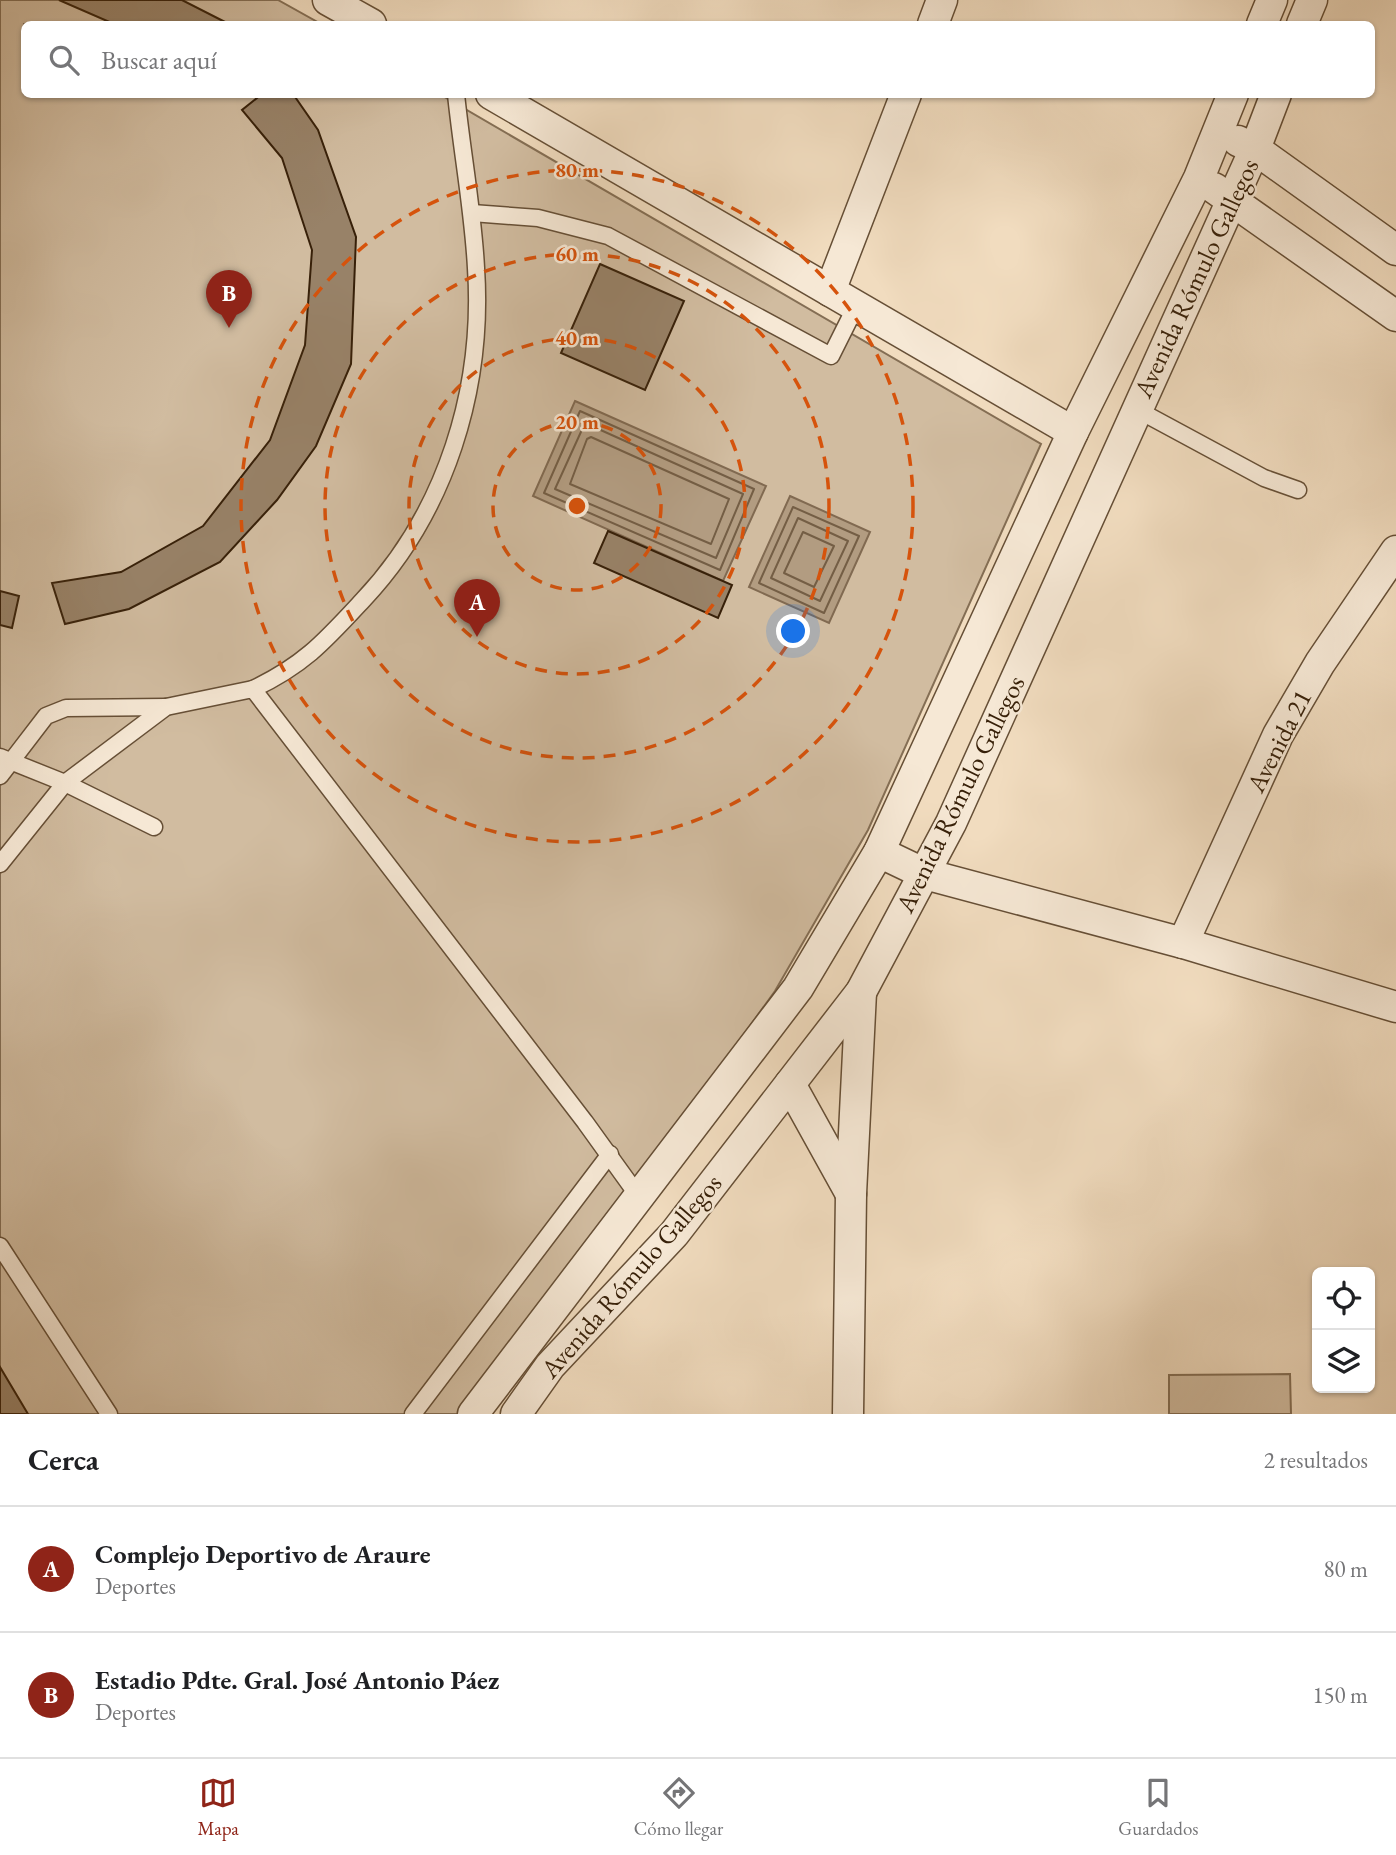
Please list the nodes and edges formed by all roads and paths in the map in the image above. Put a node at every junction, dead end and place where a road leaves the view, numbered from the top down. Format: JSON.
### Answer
{"nodes":[{"id":1,"x":328,"y":0,"type":"edge"},
{"id":2,"x":942,"y":0,"type":"edge"},
{"id":3,"x":1272,"y":0,"type":"edge"},
{"id":4,"x":1312,"y":0,"type":"edge"},
{"id":5,"x":365,"y":21,"type":"edge"},
{"id":6,"x":934,"y":21,"type":"edge"},
{"id":7,"x":1263,"y":21,"type":"edge"},
{"id":8,"x":1303,"y":21,"type":"edge"},
{"id":9,"x":457,"y":98,"type":"edge"},
{"id":10,"x":498,"y":98,"type":"edge"},
{"id":11,"x":904,"y":98,"type":"edge"},
{"id":12,"x":1231,"y":98,"type":"edge"},
{"id":13,"x":1274,"y":98,"type":"edge"},
{"id":14,"x":1218,"y":132,"type":"junction"},
{"id":15,"x":1255,"y":149,"type":"junction"},
{"id":16,"x":1199,"y":178,"type":"junction"},
{"id":17,"x":1230,"y":199,"type":"junction"},
{"id":18,"x":472,"y":213,"type":"junction"},
{"id":19,"x":1396,"y":250,"type":"edge"},
{"id":20,"x":830,"y":290,"type":"junction"},
{"id":21,"x":856,"y":306,"type":"junction"},
{"id":22,"x":1396,"y":316,"type":"edge"},
{"id":23,"x":1136,"y":409,"type":"junction"},
{"id":24,"x":1073,"y":432,"type":"junction"},
{"id":25,"x":1297,"y":490,"type":"dead end"},
{"id":26,"x":1396,"y":551,"type":"edge"},
{"id":27,"x":253,"y":689,"type":"junction"},
{"id":28,"x":166,"y":707,"type":"junction"},
{"id":29,"x":6,"y":760,"type":"edge"},
{"id":30,"x":0,"y":776,"type":"edge"},
{"id":31,"x":65,"y":783,"type":"junction"},
{"id":32,"x":154,"y":827,"type":"dead end"},
{"id":33,"x":879,"y":852,"type":"junction"},
{"id":34,"x":0,"y":864,"type":"edge"},
{"id":35,"x":925,"y":874,"type":"junction"},
{"id":36,"x":1183,"y":943,"type":"junction"},
{"id":37,"x":861,"y":992,"type":"junction"},
{"id":38,"x":1396,"y":1007,"type":"edge"},
{"id":39,"x":790,"y":1084,"type":"junction"},
{"id":40,"x":610,"y":1154,"type":"junction"},
{"id":41,"x":851,"y":1194,"type":"junction"},
{"id":42,"x":639,"y":1196,"type":"junction"},
{"id":43,"x":0,"y":1246,"type":"edge"},
{"id":44,"x":109,"y":1414,"type":"edge"},
{"id":45,"x":413,"y":1414,"type":"edge"},
{"id":46,"x":473,"y":1414,"type":"edge"},
{"id":47,"x":516,"y":1414,"type":"edge"},
{"id":48,"x":848,"y":1414,"type":"edge"}],
"edges":[{"from":1,"to":5,"type":"street"},
{"from":2,"to":6,"type":"street"},
{"from":3,"to":7,"type":"street"},
{"from":4,"to":8,"type":"street"},
{"from":9,"to":18,"type":"lane"},
{"from":10,"to":20,"type":"street"},
{"from":11,"to":20,"type":"street"},
{"from":12,"to":14,"type":"street","name":"Avenida Rómulo Gallegos"},
{"from":13,"to":15,"type":"street","name":"Avenida Rómulo Gallegos"},
{"from":14,"to":15,"type":"street"},
{"from":14,"to":16,"type":"street","name":"Avenida Rómulo Gallegos"},
{"from":15,"to":17,"type":"street","name":"Avenida Rómulo Gallegos"},
{"from":15,"to":19,"type":"street"},
{"from":16,"to":17,"type":"street"},
{"from":16,"to":24,"type":"street","name":"Avenida Rómulo Gallegos"},
{"from":17,"to":22,"type":"street"},
{"from":17,"to":23,"type":"street","name":"Avenida Rómulo Gallegos"},
{"from":18,"to":21,"type":"lane"},
{"from":18,"to":27,"type":"lane"},
{"from":20,"to":21,"type":"street"},
{"from":21,"to":24,"type":"street"},
{"from":23,"to":25,"type":"lane"},
{"from":23,"to":35,"type":"street","name":"Avenida Rómulo Gallegos"},
{"from":24,"to":33,"type":"street","name":"Avenida Rómulo Gallegos"},
{"from":26,"to":36,"type":"street","name":"Avenida 21"},
{"from":27,"to":28,"type":"lane"},
{"from":27,"to":40,"type":"lane"},
{"from":28,"to":29,"type":"lane"},
{"from":28,"to":31,"type":"lane"},
{"from":29,"to":30,"type":"lane"},
{"from":29,"to":31,"type":"lane"},
{"from":31,"to":32,"type":"lane"},
{"from":31,"to":34,"type":"lane"},
{"from":33,"to":35,"type":"street"},
{"from":33,"to":42,"type":"street","name":"Avenida Rómulo Gallegos"},
{"from":35,"to":36,"type":"street"},
{"from":35,"to":37,"type":"street","name":"Avenida Rómulo Gallegos"},
{"from":36,"to":38,"type":"street"},
{"from":37,"to":39,"type":"street","name":"Avenida Rómulo Gallegos"},
{"from":37,"to":41,"type":"street"},
{"from":39,"to":41,"type":"street"},
{"from":39,"to":47,"type":"street","name":"Avenida Rómulo Gallegos"},
{"from":40,"to":42,"type":"lane"},
{"from":40,"to":45,"type":"lane"},
{"from":41,"to":48,"type":"street"},
{"from":42,"to":46,"type":"street","name":"Avenida Rómulo Gallegos"},
{"from":43,"to":44,"type":"lane"}]}
